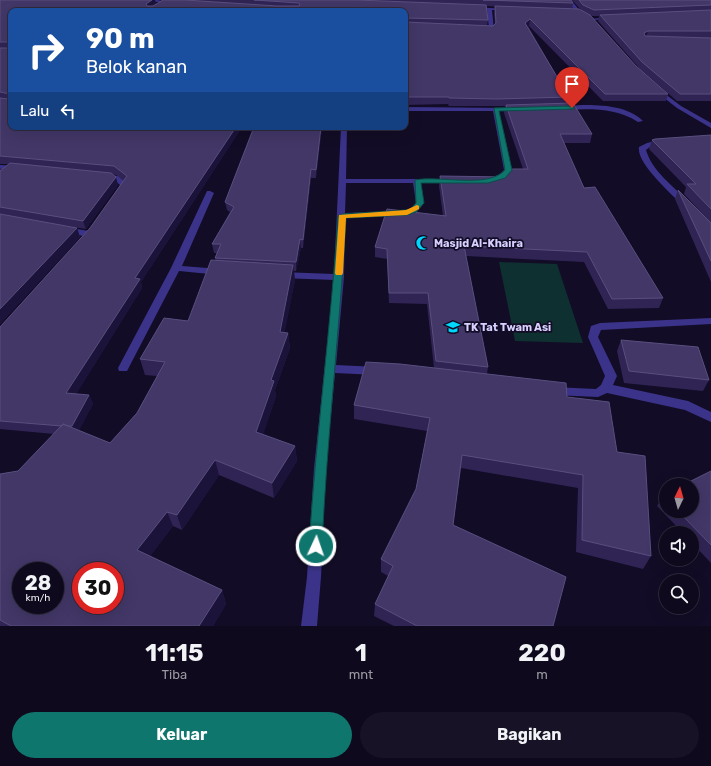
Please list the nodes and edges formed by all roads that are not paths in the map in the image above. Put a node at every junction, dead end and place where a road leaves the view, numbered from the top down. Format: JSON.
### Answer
{"nodes":[{"id":1,"x":143,"y":0,"type":"edge"},
{"id":2,"x":569,"y":0,"type":"edge"},
{"id":3,"x":164,"y":2,"type":"junction"},
{"id":4,"x":178,"y":3,"type":"edge"},
{"id":5,"x":154,"y":8,"type":"edge"},
{"id":6,"x":465,"y":8,"type":"edge"},
{"id":7,"x":489,"y":9,"type":"junction"},
{"id":8,"x":511,"y":10,"type":"edge"},
{"id":9,"x":572,"y":13,"type":"edge"},
{"id":10,"x":579,"y":13,"type":"junction"},
{"id":11,"x":622,"y":17,"type":"edge"},
{"id":12,"x":591,"y":19,"type":"junction"},
{"id":13,"x":596,"y":24,"type":"edge"},
{"id":14,"x":476,"y":29,"type":"edge"},
{"id":15,"x":652,"y":85,"type":"edge"},
{"id":16,"x":557,"y":108,"type":"edge"},
{"id":17,"x":408,"y":109,"type":"edge"},
{"id":18,"x":526,"y":109,"type":"edge"},
{"id":19,"x":496,"y":110,"type":"junction"},
{"id":20,"x":640,"y":121,"type":"dead end"},
{"id":21,"x":711,"y":126,"type":"edge"},
{"id":22,"x":344,"y":130,"type":"edge"},
{"id":23,"x":673,"y":140,"type":"edge"},
{"id":24,"x":0,"y":167,"type":"edge"},
{"id":25,"x":12,"y":167,"type":"junction"},
{"id":26,"x":25,"y":168,"type":"edge"},
{"id":27,"x":92,"y":175,"type":"edge"},
{"id":28,"x":0,"y":178,"type":"edge"},
{"id":29,"x":343,"y":181,"type":"junction"},
{"id":30,"x":417,"y":181,"type":"junction"},
{"id":31,"x":456,"y":181,"type":"edge"},
{"id":32,"x":480,"y":181,"type":"edge"},
{"id":33,"x":210,"y":193,"type":"dead end"},
{"id":34,"x":111,"y":203,"type":"edge"},
{"id":35,"x":690,"y":208,"type":"edge"},
{"id":36,"x":342,"y":216,"type":"junction"},
{"id":37,"x":59,"y":229,"type":"edge"},
{"id":38,"x":81,"y":244,"type":"edge"},
{"id":39,"x":176,"y":268,"type":"junction"},
{"id":40,"x":233,"y":273,"type":"edge"},
{"id":41,"x":269,"y":275,"type":"edge"},
{"id":42,"x":339,"y":277,"type":"junction"},
{"id":43,"x":711,"y":321,"type":"edge"},
{"id":44,"x":123,"y":368,"type":"dead end"},
{"id":45,"x":329,"y":369,"type":"junction"},
{"id":46,"x":391,"y":372,"type":"edge"},
{"id":47,"x":606,"y":388,"type":"junction"},
{"id":48,"x":540,"y":390,"type":"edge"},
{"id":49,"x":711,"y":417,"type":"edge"},
{"id":50,"x":309,"y":626,"type":"edge"}],
"edges":[{"from":1,"to":3,"type":"street"},
{"from":2,"to":10,"type":"street"},
{"from":3,"to":4,"type":"street"},
{"from":3,"to":5,"type":"street"},
{"from":6,"to":7,"type":"street"},
{"from":7,"to":8,"type":"street"},
{"from":7,"to":14,"type":"street"},
{"from":9,"to":10,"type":"street"},
{"from":10,"to":12,"type":"street"},
{"from":11,"to":12,"type":"street"},
{"from":12,"to":13,"type":"street"},
{"from":15,"to":21,"type":"street"},
{"from":16,"to":20,"type":"street"},
{"from":17,"to":19,"type":"street"},
{"from":18,"to":19,"type":"street"},
{"from":19,"to":32,"type":"street"},
{"from":22,"to":29,"type":"street"},
{"from":23,"to":35,"type":"street"},
{"from":24,"to":25,"type":"street"},
{"from":25,"to":26,"type":"street"},
{"from":25,"to":28,"type":"street"},
{"from":27,"to":34,"type":"street"},
{"from":29,"to":30,"type":"street"},
{"from":29,"to":36,"type":"street"},
{"from":30,"to":31,"type":"street"},
{"from":30,"to":36,"type":"street"},
{"from":33,"to":39,"type":"street"},
{"from":36,"to":42,"type":"street"},
{"from":37,"to":38,"type":"street"},
{"from":39,"to":40,"type":"street"},
{"from":39,"to":44,"type":"street"},
{"from":41,"to":42,"type":"street"},
{"from":42,"to":45,"type":"street"},
{"from":43,"to":47,"type":"street"},
{"from":45,"to":46,"type":"street"},
{"from":45,"to":50,"type":"street"},
{"from":47,"to":48,"type":"street"},
{"from":47,"to":49,"type":"street"}]}
